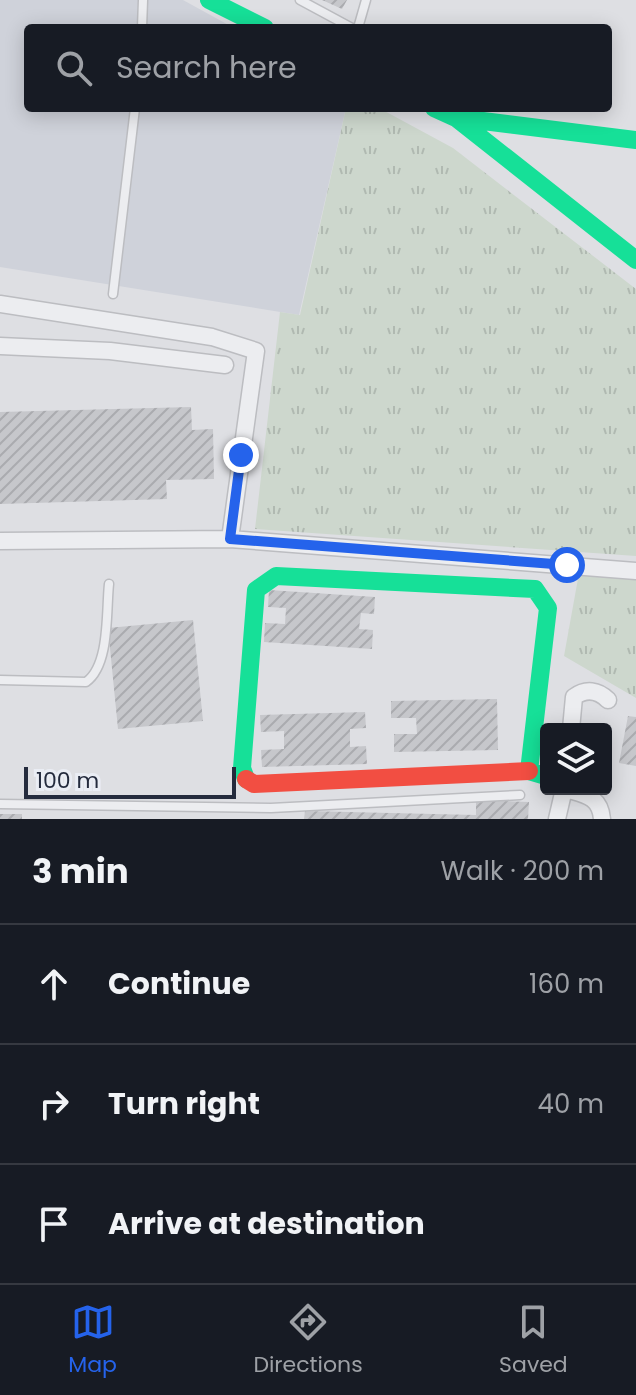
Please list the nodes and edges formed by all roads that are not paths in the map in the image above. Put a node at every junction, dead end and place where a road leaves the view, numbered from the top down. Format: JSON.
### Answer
{"nodes":[{"id":1,"x":143,"y":0,"type":"edge"},
{"id":2,"x":209,"y":0,"type":"edge"},
{"id":3,"x":300,"y":0,"type":"edge"},
{"id":4,"x":366,"y":0,"type":"edge"},
{"id":5,"x":142,"y":24,"type":"edge"},
{"id":6,"x":257,"y":24,"type":"edge"},
{"id":7,"x":347,"y":24,"type":"edge"},
{"id":8,"x":357,"y":24,"type":"edge"},
{"id":9,"x":135,"y":112,"type":"edge"},
{"id":10,"x":443,"y":112,"type":"edge"},
{"id":11,"x":456,"y":118,"type":"junction"},
{"id":12,"x":636,"y":140,"type":"edge"},
{"id":13,"x":636,"y":260,"type":"edge"},
{"id":14,"x":113,"y":294,"type":"dead end"},
{"id":15,"x":0,"y":304,"type":"edge"},
{"id":16,"x":0,"y":346,"type":"edge"},
{"id":17,"x":225,"y":365,"type":"dead end"},
{"id":18,"x":230,"y":539,"type":"junction"},
{"id":19,"x":0,"y":541,"type":"edge"},
{"id":20,"x":636,"y":571,"type":"edge"},
{"id":21,"x":109,"y":584,"type":"dead end"},
{"id":22,"x":0,"y":680,"type":"edge"},
{"id":23,"x":608,"y":700,"type":"dead end"},
{"id":24,"x":572,"y":723,"type":"edge"},
{"id":25,"x":538,"y":774,"type":"edge"},
{"id":26,"x":520,"y":795,"type":"dead end"},
{"id":27,"x":563,"y":795,"type":"edge"},
{"id":28,"x":584,"y":795,"type":"edge"},
{"id":29,"x":0,"y":804,"type":"edge"},
{"id":30,"x":557,"y":819,"type":"edge"},
{"id":31,"x":602,"y":819,"type":"edge"}],
"edges":[{"from":1,"to":5,"type":"lane"},
{"from":2,"to":6,"type":"street"},
{"from":3,"to":7,"type":"lane"},
{"from":4,"to":8,"type":"lane"},
{"from":9,"to":14,"type":"lane"},
{"from":10,"to":11,"type":"street"},
{"from":11,"to":12,"type":"street"},
{"from":11,"to":13,"type":"street"},
{"from":15,"to":18,"type":"street"},
{"from":16,"to":17,"type":"street"},
{"from":18,"to":19,"type":"street"},
{"from":18,"to":20,"type":"street"},
{"from":21,"to":22,"type":"lane"},
{"from":23,"to":24,"type":"street"},
{"from":25,"to":25,"type":"street"},
{"from":26,"to":29,"type":"lane"},
{"from":27,"to":30,"type":"street"},
{"from":28,"to":31,"type":"street"}]}
